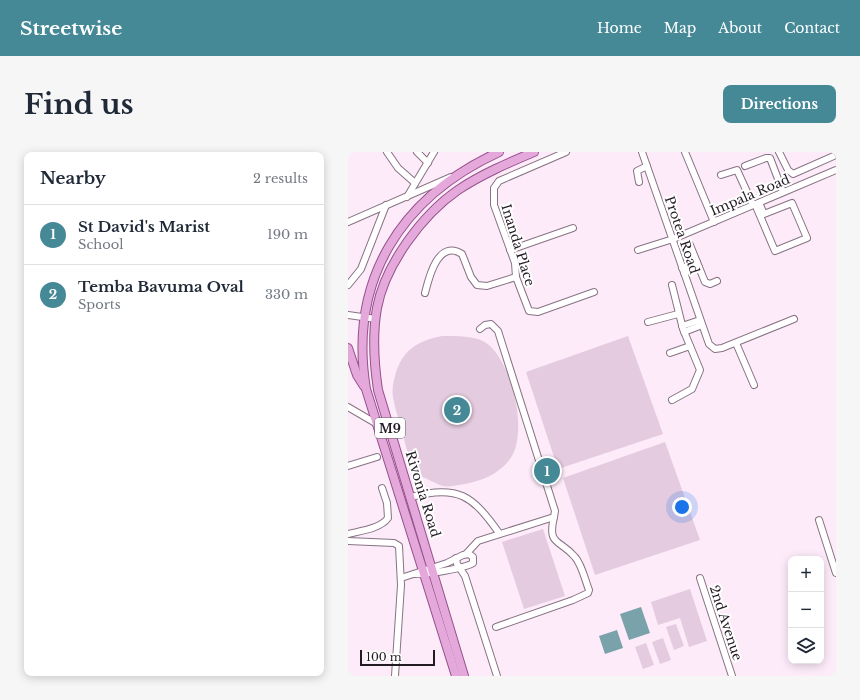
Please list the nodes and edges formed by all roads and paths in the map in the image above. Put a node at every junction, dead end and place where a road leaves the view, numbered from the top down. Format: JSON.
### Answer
{"nodes":[{"id":1,"x":387,"y":152,"type":"edge"},
{"id":2,"x":417,"y":152,"type":"edge"},
{"id":3,"x":434,"y":152,"type":"edge"},
{"id":4,"x":498,"y":152,"type":"edge"},
{"id":5,"x":534,"y":152,"type":"edge"},
{"id":6,"x":642,"y":152,"type":"edge"},
{"id":7,"x":685,"y":152,"type":"edge"},
{"id":8,"x":779,"y":152,"type":"edge"},
{"id":9,"x":563,"y":153,"type":"edge"},
{"id":10,"x":836,"y":155,"type":"edge"},
{"id":11,"x":428,"y":163,"type":"junction"},
{"id":12,"x":814,"y":164,"type":"junction"},
{"id":13,"x":647,"y":166,"type":"junction"},
{"id":14,"x":745,"y":166,"type":"dead end"},
{"id":15,"x":836,"y":170,"type":"edge"},
{"id":16,"x":456,"y":175,"type":"junction"},
{"id":17,"x":721,"y":175,"type":"dead end"},
{"id":18,"x":820,"y":177,"type":"junction"},
{"id":19,"x":639,"y":182,"type":"dead end"},
{"id":20,"x":415,"y":183,"type":"junction"},
{"id":21,"x":783,"y":192,"type":"junction"},
{"id":22,"x":407,"y":197,"type":"junction"},
{"id":23,"x":755,"y":204,"type":"junction"},
{"id":24,"x":386,"y":205,"type":"junction"},
{"id":25,"x":348,"y":222,"type":"edge"},
{"id":26,"x":714,"y":222,"type":"junction"},
{"id":27,"x":572,"y":228,"type":"dead end"},
{"id":28,"x":672,"y":239,"type":"junction"},
{"id":29,"x":690,"y":245,"type":"dead end"},
{"id":30,"x":510,"y":250,"type":"junction"},
{"id":31,"x":638,"y":250,"type":"dead end"},
{"id":32,"x":698,"y":264,"type":"junction"},
{"id":33,"x":683,"y":270,"type":"junction"},
{"id":34,"x":516,"y":278,"type":"junction"},
{"id":35,"x":717,"y":281,"type":"dead end"},
{"id":36,"x":348,"y":285,"type":"edge"},
{"id":37,"x":672,"y":285,"type":"dead end"},
{"id":38,"x":594,"y":292,"type":"dead end"},
{"id":39,"x":425,"y":293,"type":"dead end"},
{"id":40,"x":678,"y":314,"type":"junction"},
{"id":41,"x":348,"y":315,"type":"edge"},
{"id":42,"x":364,"y":317,"type":"junction"},
{"id":43,"x":376,"y":319,"type":"junction"},
{"id":44,"x":794,"y":319,"type":"dead end"},
{"id":45,"x":648,"y":322,"type":"dead end"},
{"id":46,"x":701,"y":322,"type":"junction"},
{"id":47,"x":480,"y":329,"type":"dead end"},
{"id":48,"x":685,"y":329,"type":"junction"},
{"id":49,"x":736,"y":343,"type":"junction"},
{"id":50,"x":690,"y":346,"type":"junction"},
{"id":51,"x":348,"y":348,"type":"edge"},
{"id":52,"x":670,"y":353,"type":"dead end"},
{"id":53,"x":374,"y":356,"type":"junction"},
{"id":54,"x":754,"y":385,"type":"dead end"},
{"id":55,"x":366,"y":389,"type":"junction"},
{"id":56,"x":672,"y":400,"type":"dead end"},
{"id":57,"x":348,"y":407,"type":"edge"},
{"id":58,"x":377,"y":424,"type":"junction"},
{"id":59,"x":377,"y":457,"type":"dead end"},
{"id":60,"x":348,"y":466,"type":"edge"},
{"id":61,"x":382,"y":488,"type":"dead end"},
{"id":62,"x":411,"y":497,"type":"junction"},
{"id":63,"x":554,"y":517,"type":"junction"},
{"id":64,"x":819,"y":520,"type":"dead end"},
{"id":65,"x":500,"y":533,"type":"junction"},
{"id":66,"x":348,"y":534,"type":"edge"},
{"id":67,"x":348,"y":541,"type":"edge"},
{"id":68,"x":466,"y":554,"type":"junction"},
{"id":69,"x":456,"y":558,"type":"junction"},
{"id":70,"x":459,"y":568,"type":"junction"},
{"id":71,"x":433,"y":570,"type":"junction"},
{"id":72,"x":424,"y":572,"type":"junction"},
{"id":73,"x":836,"y":573,"type":"edge"},
{"id":74,"x":401,"y":578,"type":"junction"},
{"id":75,"x":700,"y":578,"type":"dead end"},
{"id":76,"x":496,"y":627,"type":"dead end"},
{"id":77,"x":395,"y":676,"type":"edge"},
{"id":78,"x":456,"y":676,"type":"edge"},
{"id":79,"x":464,"y":676,"type":"edge"},
{"id":80,"x":497,"y":676,"type":"edge"},
{"id":81,"x":732,"y":676,"type":"edge"}],
"edges":[{"from":1,"to":20,"type":"street"},
{"from":2,"to":11,"type":"street"},
{"from":3,"to":11,"type":"street"},
{"from":4,"to":16,"type":"main road","name":"Rivonia Road","number":"M9"},
{"from":5,"to":43,"type":"main road","name":"Rivonia Road","number":"M9"},
{"from":6,"to":13,"type":"street","name":"Protea Road"},
{"from":7,"to":26,"type":"street"},
{"from":8,"to":12,"type":"street"},
{"from":9,"to":30,"type":"street","name":"Inanda Place"},
{"from":10,"to":12,"type":"street"},
{"from":11,"to":20,"type":"street"},
{"from":12,"to":18,"type":"street"},
{"from":13,"to":19,"type":"street"},
{"from":13,"to":28,"type":"street","name":"Protea Road"},
{"from":14,"to":21,"type":"street"},
{"from":15,"to":18,"type":"street","name":"Impala Road"},
{"from":16,"to":22,"type":"street"},
{"from":16,"to":42,"type":"main road","name":"Rivonia Road","number":"M9"},
{"from":17,"to":23,"type":"street"},
{"from":18,"to":21,"type":"street","name":"Impala Road"},
{"from":20,"to":22,"type":"street"},
{"from":21,"to":23,"type":"street","name":"Impala Road"},
{"from":22,"to":24,"type":"street"},
{"from":23,"to":23,"type":"street"},
{"from":23,"to":26,"type":"street","name":"Impala Road"},
{"from":24,"to":25,"type":"street"},
{"from":24,"to":36,"type":"street"},
{"from":26,"to":28,"type":"street","name":"Impala Road"},
{"from":27,"to":30,"type":"street"},
{"from":28,"to":31,"type":"street","name":"Impala Road"},
{"from":28,"to":33,"type":"street","name":"Protea Road"},
{"from":29,"to":32,"type":"street"},
{"from":30,"to":34,"type":"street","name":"Inanda Place"},
{"from":32,"to":33,"type":"street"},
{"from":32,"to":35,"type":"street"},
{"from":33,"to":46,"type":"street","name":"Protea Road"},
{"from":34,"to":38,"type":"street","name":"Inanda Place"},
{"from":34,"to":39,"type":"street"},
{"from":37,"to":40,"type":"street"},
{"from":40,"to":45,"type":"street"},
{"from":40,"to":48,"type":"street"},
{"from":41,"to":42,"type":"street"},
{"from":42,"to":43,"type":"street"},
{"from":42,"to":55,"type":"main road","name":"Rivonia Road","number":"M9"},
{"from":43,"to":53,"type":"main road","name":"Rivonia Road","number":"M9"},
{"from":44,"to":49,"type":"street"},
{"from":46,"to":48,"type":"street"},
{"from":46,"to":49,"type":"street","name":"Protea Road"},
{"from":47,"to":63,"type":"street"},
{"from":48,"to":50,"type":"street"},
{"from":49,"to":54,"type":"street"},
{"from":50,"to":52,"type":"street"},
{"from":50,"to":56,"type":"street"},
{"from":51,"to":55,"type":"main road"},
{"from":53,"to":58,"type":"main road"},
{"from":53,"to":62,"type":"main road","name":"Rivonia Road","number":"M9"},
{"from":55,"to":58,"type":"main road","name":"Rivonia Road","number":"M9"},
{"from":57,"to":58,"type":"street"},
{"from":58,"to":72,"type":"main road","name":"Rivonia Road","number":"M9"},
{"from":59,"to":60,"type":"street"},
{"from":61,"to":66,"type":"street"},
{"from":62,"to":65,"type":"street"},
{"from":62,"to":71,"type":"main road","name":"Rivonia Road","number":"M9"},
{"from":63,"to":65,"type":"street"},
{"from":63,"to":76,"type":"street"},
{"from":64,"to":73,"type":"street"},
{"from":65,"to":68,"type":"street"},
{"from":67,"to":74,"type":"street"},
{"from":68,"to":69,"type":"street"},
{"from":68,"to":70,"type":"street"},
{"from":69,"to":70,"type":"street"},
{"from":69,"to":71,"type":"street"},
{"from":70,"to":71,"type":"street"},
{"from":70,"to":80,"type":"street"},
{"from":71,"to":72,"type":"street"},
{"from":71,"to":79,"type":"main road","name":"Rivonia Road","number":"M9"},
{"from":72,"to":74,"type":"street"},
{"from":72,"to":78,"type":"main road","name":"Rivonia Road","number":"M9"},
{"from":74,"to":77,"type":"street"},
{"from":75,"to":81,"type":"street","name":"2nd Avenue"}]}
